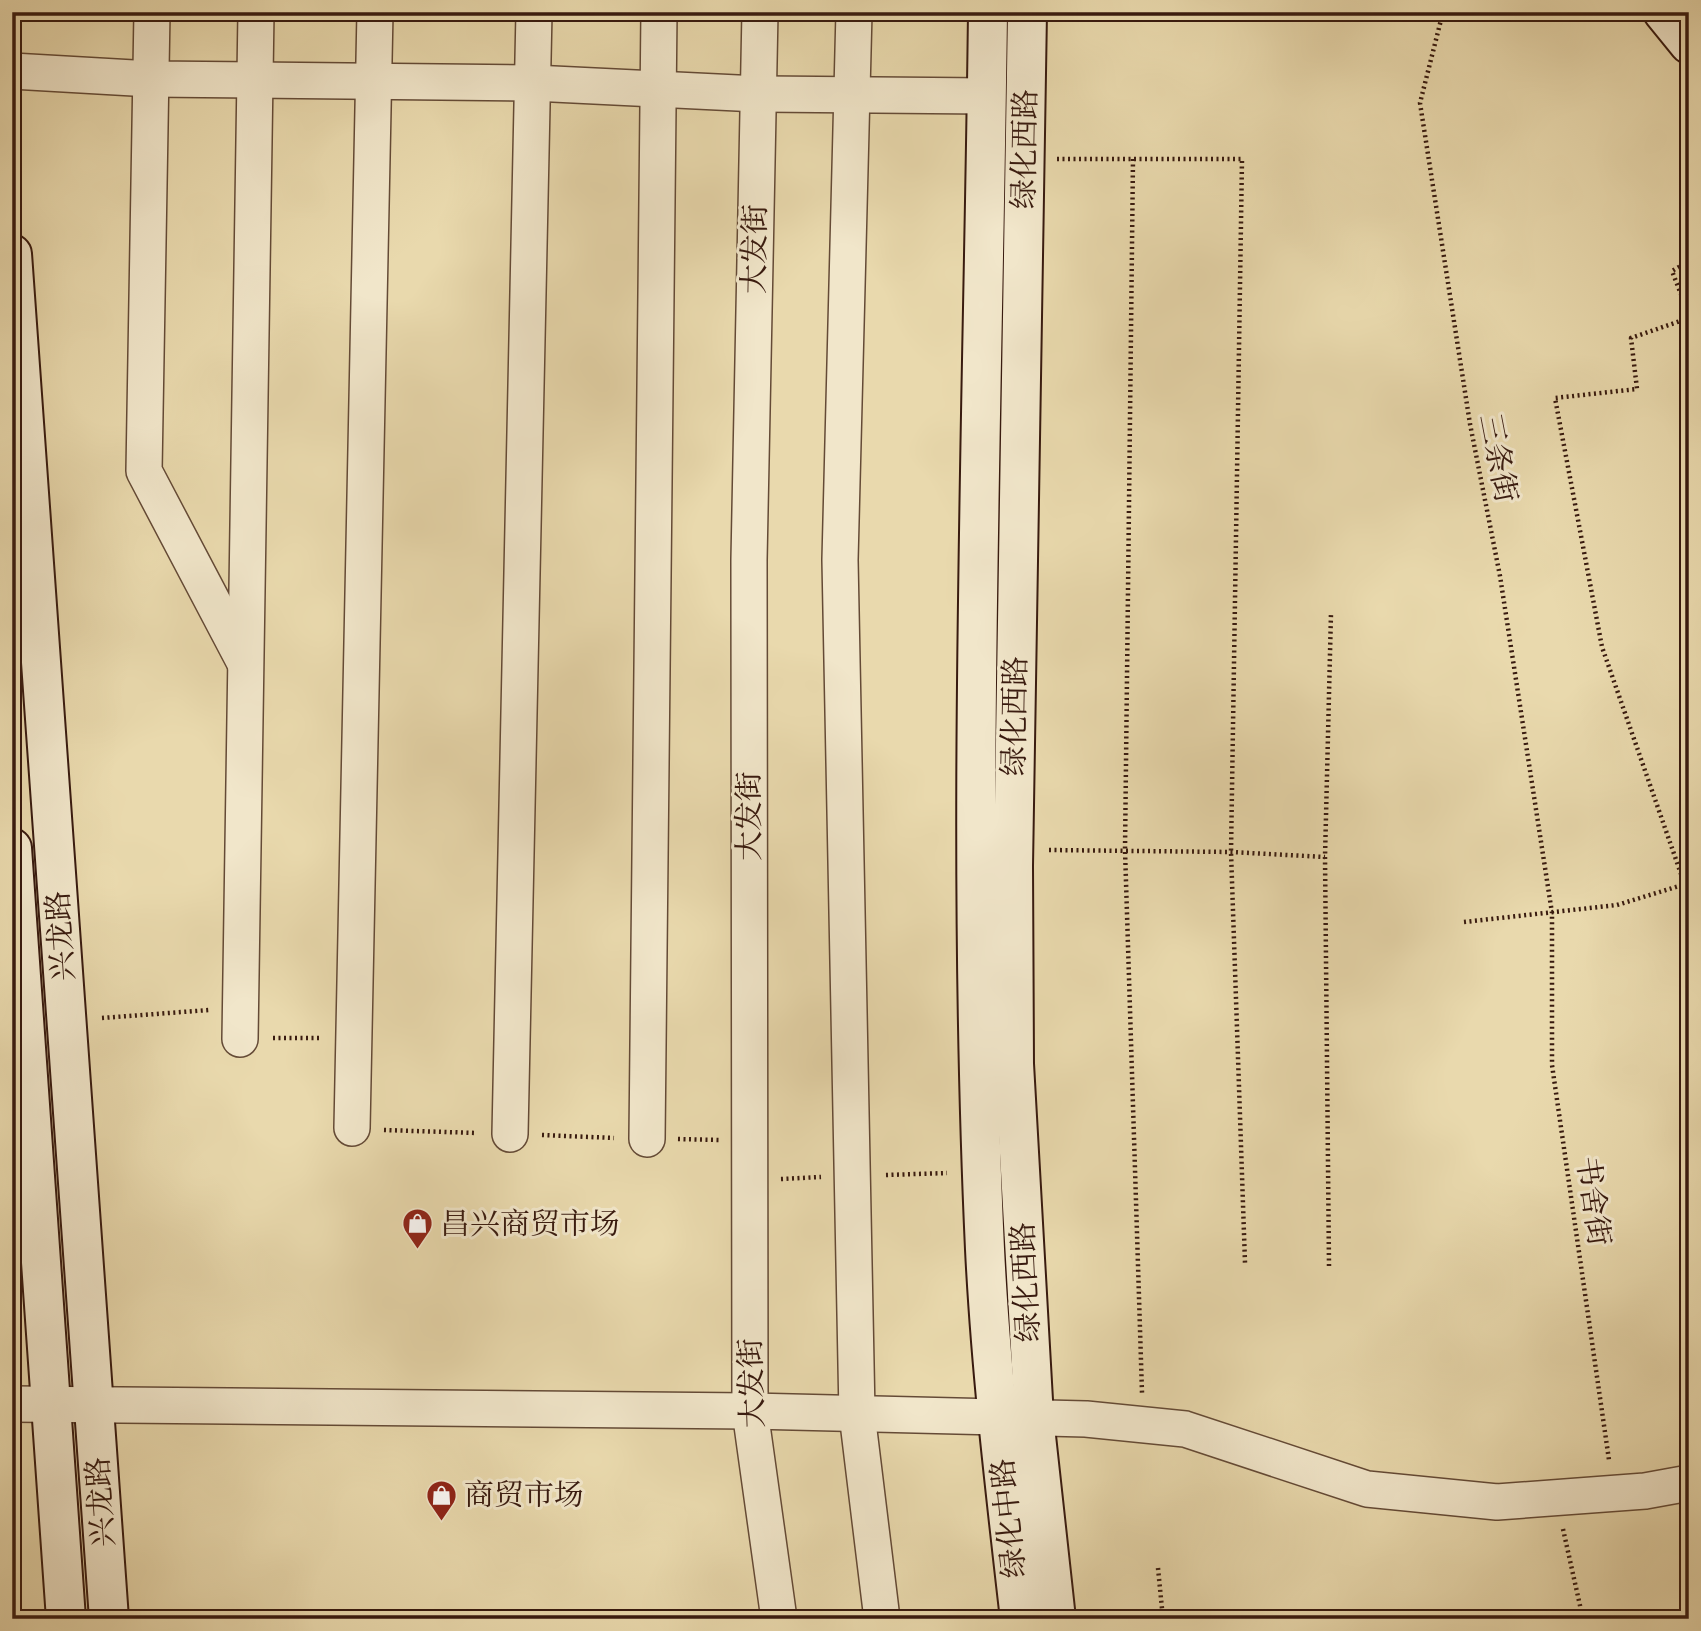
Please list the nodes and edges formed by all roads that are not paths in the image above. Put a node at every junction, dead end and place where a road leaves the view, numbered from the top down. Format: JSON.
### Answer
{"nodes":[{"id":1,"x":152,"y":12,"type":"edge"},
{"id":2,"x":256,"y":12,"type":"edge"},
{"id":3,"x":375,"y":12,"type":"edge"},
{"id":4,"x":534,"y":12,"type":"edge"},
{"id":5,"x":659,"y":12,"type":"edge"},
{"id":6,"x":760,"y":12,"type":"edge"},
{"id":7,"x":853,"y":12,"type":"edge"},
{"id":8,"x":988,"y":12,"type":"edge"},
{"id":9,"x":1027,"y":12,"type":"edge"},
{"id":10,"x":1663,"y":12,"type":"edge"},
{"id":11,"x":1689,"y":44,"type":"edge"},
{"id":12,"x":12,"y":71,"type":"edge"},
{"id":13,"x":151,"y":79,"type":"junction"},
{"id":14,"x":255,"y":80,"type":"junction"},
{"id":15,"x":374,"y":82,"type":"junction"},
{"id":16,"x":533,"y":83,"type":"junction"},
{"id":17,"x":657,"y":89,"type":"junction"},
{"id":18,"x":758,"y":94,"type":"junction"},
{"id":19,"x":852,"y":96,"type":"junction"},
{"id":20,"x":987,"y":96,"type":"junction"},
{"id":21,"x":12,"y":254,"type":"edge"},
{"id":22,"x":246,"y":665,"type":"junction"},
{"id":23,"x":12,"y":848,"type":"edge"},
{"id":24,"x":17,"y":972,"type":"edge"},
{"id":25,"x":241,"y":1023,"type":"road end"},
{"id":26,"x":352,"y":1128,"type":"road end"},
{"id":27,"x":510,"y":1134,"type":"road end"},
{"id":28,"x":647,"y":1139,"type":"road end"},
{"id":29,"x":51,"y":1403,"type":"junction"},
{"id":30,"x":12,"y":1404,"type":"edge"},
{"id":31,"x":94,"y":1404,"type":"junction"},
{"id":32,"x":750,"y":1411,"type":"junction"},
{"id":33,"x":857,"y":1414,"type":"junction"},
{"id":34,"x":1016,"y":1418,"type":"junction"},
{"id":35,"x":1689,"y":1483,"type":"edge"},
{"id":36,"x":66,"y":1619,"type":"edge"},
{"id":37,"x":109,"y":1619,"type":"edge"},
{"id":38,"x":779,"y":1619,"type":"edge"},
{"id":39,"x":882,"y":1619,"type":"edge"},
{"id":40,"x":1020,"y":1619,"type":"edge"},
{"id":41,"x":1056,"y":1619,"type":"edge"}],
"edges":[{"from":1,"to":13,"type":"street"},
{"from":2,"to":14,"type":"street"},
{"from":3,"to":15,"type":"street"},
{"from":4,"to":16,"type":"street"},
{"from":5,"to":17,"type":"street"},
{"from":6,"to":18,"type":"street","name":"大发街"},
{"from":7,"to":19,"type":"street"},
{"from":8,"to":20,"type":"main road","name":"绿化西路"},
{"from":9,"to":34,"type":"main road","name":"绿化西路"},
{"from":10,"to":11,"type":"main road"},
{"from":12,"to":13,"type":"street"},
{"from":13,"to":14,"type":"street"},
{"from":13,"to":22,"type":"street"},
{"from":14,"to":15,"type":"street"},
{"from":14,"to":22,"type":"street"},
{"from":15,"to":16,"type":"street"},
{"from":15,"to":26,"type":"street"},
{"from":16,"to":17,"type":"street"},
{"from":16,"to":27,"type":"street"},
{"from":17,"to":18,"type":"street"},
{"from":17,"to":28,"type":"street"},
{"from":18,"to":19,"type":"street"},
{"from":18,"to":32,"type":"street","name":"大发街"},
{"from":19,"to":20,"type":"street"},
{"from":19,"to":33,"type":"street"},
{"from":20,"to":34,"type":"main road","name":"绿化西路"},
{"from":21,"to":31,"type":"main road","name":"兴龙路"},
{"from":22,"to":25,"type":"street"},
{"from":23,"to":24,"type":"main road","name":"兴龙路"},
{"from":24,"to":29,"type":"main road","name":"兴龙路"},
{"from":29,"to":30,"type":"street"},
{"from":29,"to":31,"type":"street"},
{"from":29,"to":36,"type":"main road","name":"兴龙路"},
{"from":31,"to":32,"type":"street"},
{"from":31,"to":37,"type":"main road","name":"兴龙路"},
{"from":32,"to":33,"type":"street"},
{"from":32,"to":38,"type":"street","name":"大发街"},
{"from":33,"to":34,"type":"street"},
{"from":33,"to":39,"type":"street"},
{"from":34,"to":35,"type":"street"},
{"from":34,"to":40,"type":"main road","name":"绿化中路"},
{"from":34,"to":41,"type":"main road","name":"绿化中路"}]}
